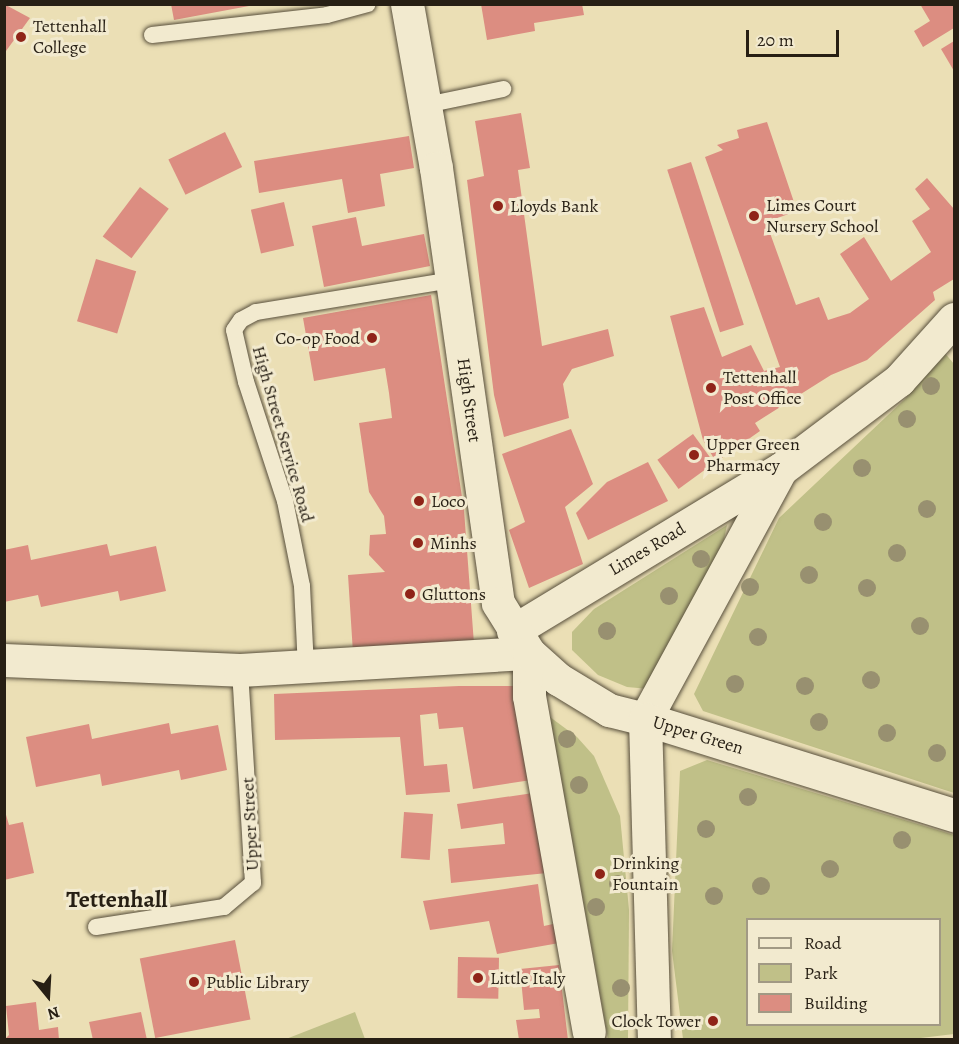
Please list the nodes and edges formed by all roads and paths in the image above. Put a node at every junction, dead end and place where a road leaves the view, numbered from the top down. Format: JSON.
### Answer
{"nodes":[{"id":1,"x":368,"y":4,"type":"edge"},
{"id":2,"x":407,"y":4,"type":"edge"},
{"id":3,"x":152,"y":35,"type":"dead end"},
{"id":4,"x":503,"y":93,"type":"dead end"},
{"id":5,"x":427,"y":109,"type":"junction"},
{"id":6,"x":452,"y":280,"type":"junction"},
{"id":7,"x":951,"y":329,"type":"edge"},
{"id":8,"x":781,"y":469,"type":"junction"},
{"id":9,"x":521,"y":642,"type":"junction"},
{"id":10,"x":4,"y":660,"type":"edge"},
{"id":11,"x":306,"y":668,"type":"junction"},
{"id":12,"x":240,"y":670,"type":"junction"},
{"id":13,"x":645,"y":719,"type":"junction"},
{"id":14,"x":954,"y":815,"type":"edge"},
{"id":15,"x":96,"y":927,"type":"dead end"},
{"id":16,"x":589,"y":1032,"type":"dead end"},
{"id":17,"x":654,"y":1040,"type":"edge"}],
"edges":[{"from":1,"to":3,"type":"lane"},
{"from":2,"to":5,"type":"street","name":"High Street"},
{"from":4,"to":5,"type":"lane"},
{"from":5,"to":6,"type":"street","name":"High Street"},
{"from":6,"to":9,"type":"street","name":"High Street"},
{"from":6,"to":11,"type":"lane","name":"High Street Service Road"},
{"from":7,"to":8,"type":"street","name":"Limes Road"},
{"from":8,"to":9,"type":"street","name":"Limes Road"},
{"from":8,"to":13,"type":"street","name":"Limes Road"},
{"from":9,"to":11,"type":"street"},
{"from":9,"to":13,"type":"street","name":"High Street"},
{"from":9,"to":16,"type":"street"},
{"from":10,"to":12,"type":"street"},
{"from":11,"to":12,"type":"street"},
{"from":12,"to":15,"type":"lane","name":"Upper Street"},
{"from":13,"to":14,"type":"street","name":"Upper Green"},
{"from":13,"to":17,"type":"street","name":"Upper Green"}]}
